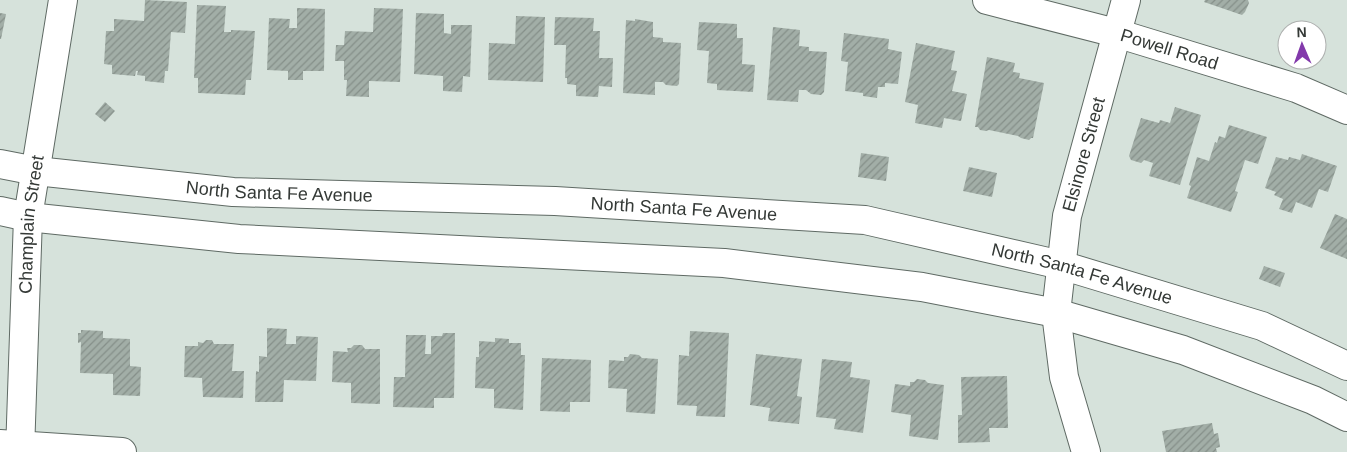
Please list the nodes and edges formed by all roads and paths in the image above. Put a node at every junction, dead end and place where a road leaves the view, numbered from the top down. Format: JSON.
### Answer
{"nodes":[{"id":1,"x":63,"y":0,"type":"edge"},
{"id":2,"x":987,"y":0,"type":"edge"},
{"id":3,"x":1126,"y":0,"type":"edge"},
{"id":4,"x":1116,"y":33,"type":"junction"},
{"id":5,"x":1347,"y":110,"type":"edge"},
{"id":6,"x":0,"y":164,"type":"edge"},
{"id":7,"x":36,"y":171,"type":"junction"},
{"id":8,"x":0,"y":211,"type":"edge"},
{"id":9,"x":28,"y":217,"type":"junction"},
{"id":10,"x":1062,"y":265,"type":"junction"},
{"id":11,"x":1056,"y":313,"type":"junction"},
{"id":12,"x":1347,"y":366,"type":"edge"},
{"id":13,"x":1347,"y":418,"type":"edge"},
{"id":14,"x":13,"y":447,"type":"edge"},
{"id":15,"x":122,"y":452,"type":"edge"},
{"id":16,"x":1086,"y":452,"type":"edge"}],
"edges":[{"from":1,"to":7,"type":"main road","name":"Champlain Street"},
{"from":2,"to":4,"type":"main road","name":"Powell Road"},
{"from":3,"to":4,"type":"main road","name":"Elsinore Street"},
{"from":4,"to":5,"type":"main road","name":"Powell Road"},
{"from":4,"to":10,"type":"main road","name":"Elsinore Street"},
{"from":6,"to":7,"type":"main road","name":"North Santa Fe Avenue"},
{"from":7,"to":9,"type":"main road","name":"Champlain Street"},
{"from":7,"to":10,"type":"main road","name":"North Santa Fe Avenue"},
{"from":8,"to":9,"type":"main road"},
{"from":9,"to":11,"type":"main road"},
{"from":9,"to":14,"type":"main road","name":"Champlain Street"},
{"from":10,"to":11,"type":"main road","name":"Elsinore Street"},
{"from":10,"to":12,"type":"main road","name":"North Santa Fe Avenue"},
{"from":11,"to":13,"type":"main road"},
{"from":11,"to":16,"type":"main road","name":"Elsinore Street"},
{"from":14,"to":15,"type":"main road"}]}
